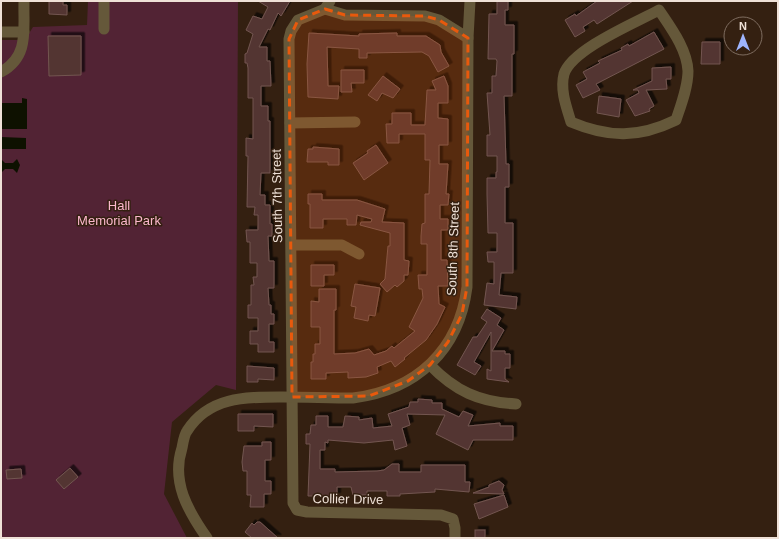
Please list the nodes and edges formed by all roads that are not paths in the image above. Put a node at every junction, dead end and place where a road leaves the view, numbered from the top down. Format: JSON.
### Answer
{"nodes":[{"id":1,"x":24,"y":1,"type":"edge"},
{"id":2,"x":104,"y":1,"type":"edge"},
{"id":3,"x":470,"y":1,"type":"edge"},
{"id":4,"x":328,"y":5,"type":"edge"},
{"id":5,"x":656,"y":6,"type":"edge"},
{"id":6,"x":104,"y":29,"type":"dead end"},
{"id":7,"x":1,"y":32,"type":"edge"},
{"id":8,"x":24,"y":32,"type":"junction"},
{"id":9,"x":468,"y":38,"type":"junction"},
{"id":10,"x":1,"y":72,"type":"edge"},
{"id":11,"x":355,"y":122,"type":"dead end"},
{"id":12,"x":290,"y":123,"type":"junction"},
{"id":13,"x":292,"y":245,"type":"junction"},
{"id":14,"x":359,"y":254,"type":"dead end"},
{"id":15,"x":430,"y":365,"type":"junction"},
{"id":16,"x":292,"y":397,"type":"junction"},
{"id":17,"x":516,"y":404,"type":"dead end"},
{"id":18,"x":292,"y":412,"type":"joint"},
{"id":19,"x":207,"y":538,"type":"edge"},
{"id":20,"x":455,"y":538,"type":"edge"}],
"edges":[{"from":1,"to":8,"type":"street"},
{"from":2,"to":6,"type":"street"},
{"from":3,"to":9,"type":"street","name":"South 8th Street"},
{"from":4,"to":9,"type":"street"},
{"from":4,"to":12,"type":"street","name":"South 7th Street"},
{"from":5,"to":5,"type":"street"},
{"from":7,"to":8,"type":"street"},
{"from":8,"to":10,"type":"street"},
{"from":9,"to":15,"type":"street","name":"South 8th Street"},
{"from":11,"to":12,"type":"street"},
{"from":12,"to":13,"type":"street","name":"South 7th Street"},
{"from":13,"to":14,"type":"street"},
{"from":13,"to":16,"type":"street","name":"South 7th Street"},
{"from":15,"to":16,"type":"street","name":"South 8th Street"},
{"from":15,"to":17,"type":"street"},
{"from":16,"to":18,"type":"street","name":"South 7th Street"},
{"from":16,"to":19,"type":"street","name":"South 8th Street"},
{"from":18,"to":20,"type":"street","name":"Collier Drive"}]}
